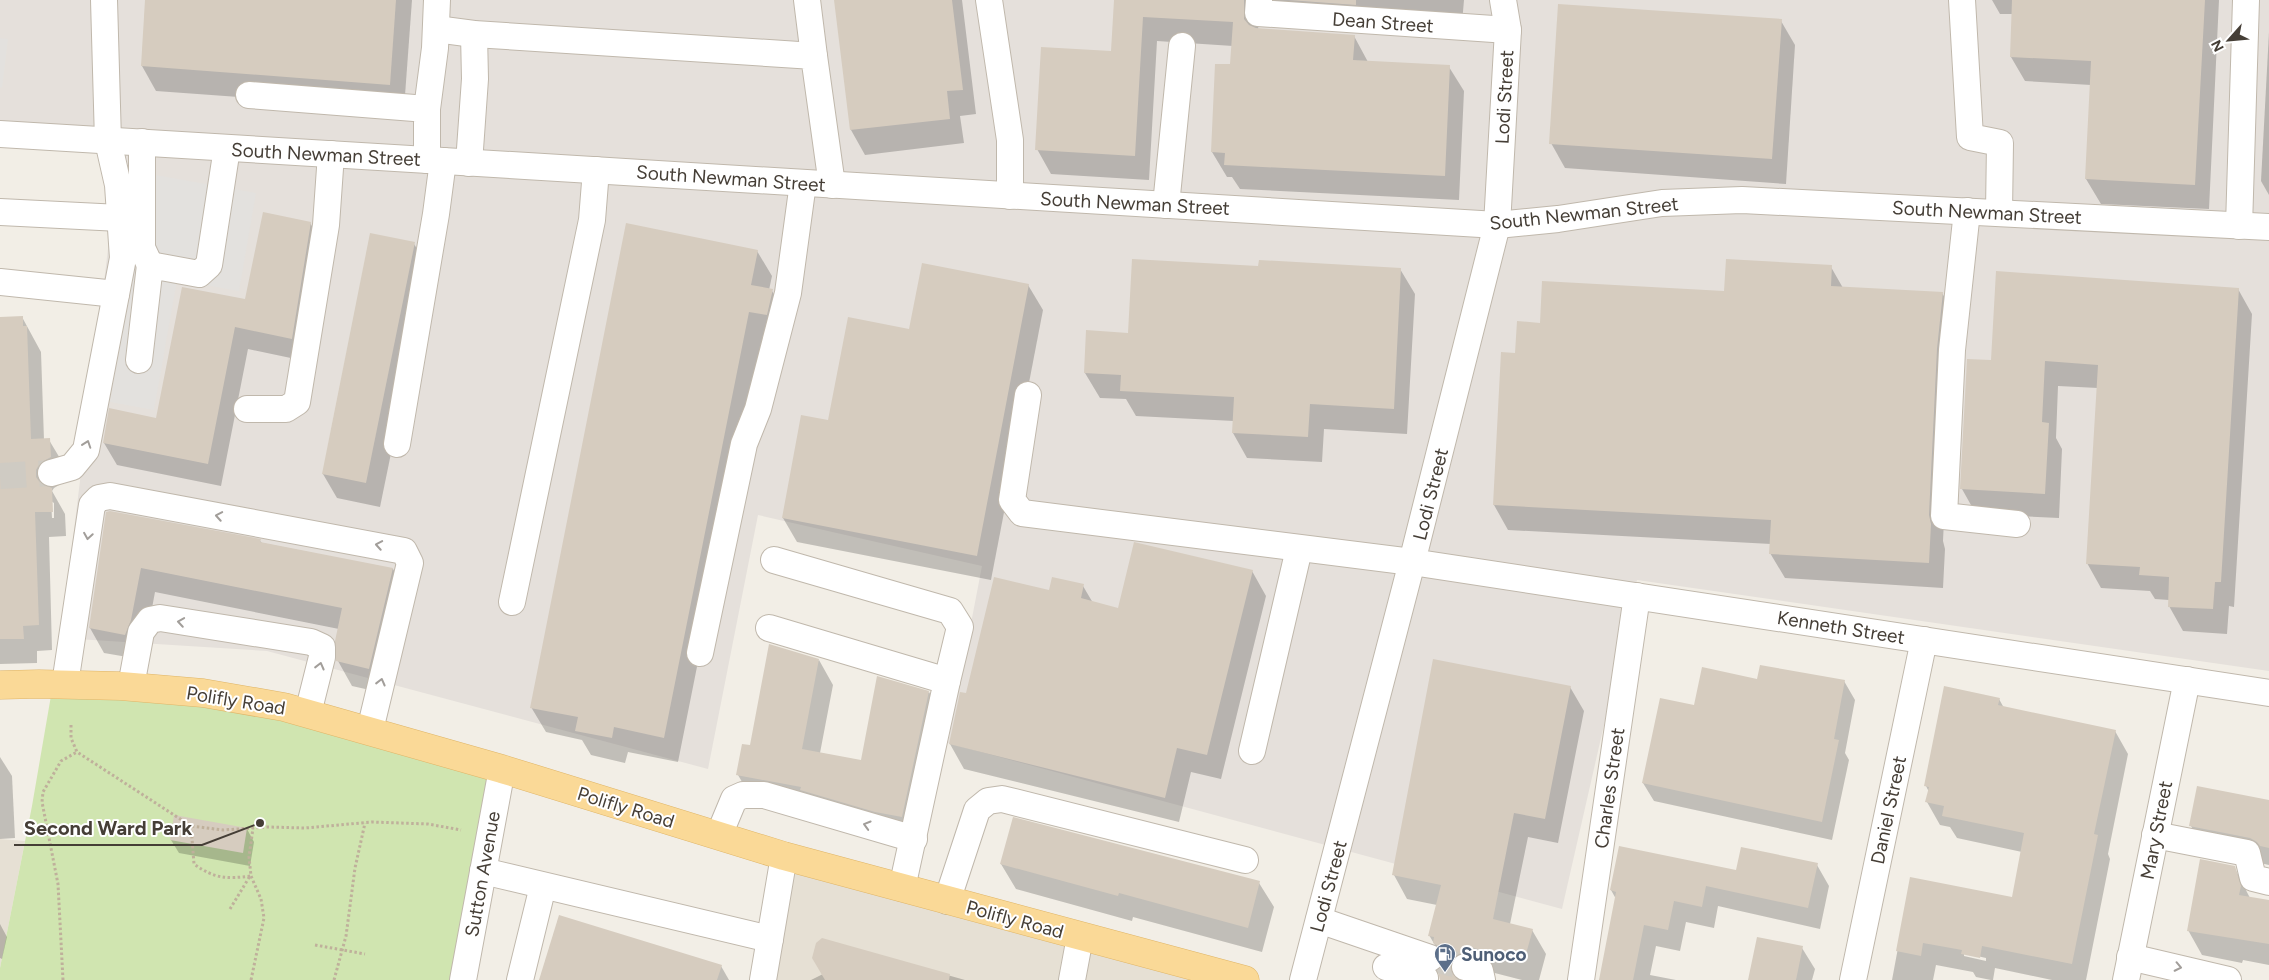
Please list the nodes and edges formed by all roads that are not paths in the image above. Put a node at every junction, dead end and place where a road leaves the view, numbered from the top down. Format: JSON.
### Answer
{"nodes":[{"id":1,"x":104,"y":0,"type":"edge"},
{"id":2,"x":437,"y":0,"type":"edge"},
{"id":3,"x":807,"y":0,"type":"edge"},
{"id":4,"x":989,"y":0,"type":"edge"},
{"id":5,"x":1503,"y":0,"type":"edge"},
{"id":6,"x":1962,"y":0,"type":"edge"},
{"id":7,"x":2246,"y":0,"type":"edge"},
{"id":8,"x":1258,"y":7,"type":"edge"},
{"id":9,"x":436,"y":29,"type":"junction"},
{"id":10,"x":1508,"y":30,"type":"junction"},
{"id":11,"x":474,"y":34,"type":"junction"},
{"id":12,"x":1182,"y":46,"type":"dead end"},
{"id":13,"x":814,"y":56,"type":"junction"},
{"id":14,"x":249,"y":95,"type":"dead end"},
{"id":15,"x":428,"y":110,"type":"junction"},
{"id":16,"x":0,"y":134,"type":"edge"},
{"id":17,"x":108,"y":140,"type":"junction"},
{"id":18,"x":142,"y":142,"type":"junction"},
{"id":19,"x":227,"y":148,"type":"junction"},
{"id":20,"x":331,"y":154,"type":"junction"},
{"id":21,"x":435,"y":160,"type":"junction"},
{"id":22,"x":469,"y":162,"type":"junction"},
{"id":23,"x":596,"y":170,"type":"junction"},
{"id":24,"x":803,"y":183,"type":"junction"},
{"id":25,"x":832,"y":185,"type":"junction"},
{"id":26,"x":1010,"y":196,"type":"junction"},
{"id":27,"x":1166,"y":205,"type":"junction"},
{"id":28,"x":1966,"y":211,"type":"junction"},
{"id":29,"x":0,"y":212,"type":"edge"},
{"id":30,"x":1999,"y":212,"type":"junction"},
{"id":31,"x":120,"y":218,"type":"junction"},
{"id":32,"x":1497,"y":225,"type":"junction"},
{"id":33,"x":2239,"y":226,"type":"junction"},
{"id":34,"x":2269,"y":227,"type":"edge"},
{"id":35,"x":150,"y":265,"type":"junction"},
{"id":36,"x":0,"y":282,"type":"edge"},
{"id":37,"x":116,"y":294,"type":"junction"},
{"id":38,"x":139,"y":360,"type":"dead end"},
{"id":39,"x":1028,"y":395,"type":"dead end"},
{"id":40,"x":247,"y":409,"type":"dead end"},
{"id":41,"x":397,"y":444,"type":"dead end"},
{"id":42,"x":52,"y":473,"type":"tunnel mouth"},
{"id":43,"x":2016,"y":524,"type":"dead end"},
{"id":44,"x":1299,"y":549,"type":"junction"},
{"id":45,"x":774,"y":560,"type":"dead end"},
{"id":46,"x":1412,"y":562,"type":"junction"},
{"id":47,"x":1637,"y":596,"type":"junction"},
{"id":48,"x":512,"y":602,"type":"dead end"},
{"id":49,"x":769,"y":628,"type":"dead end"},
{"id":50,"x":1924,"y":640,"type":"junction"},
{"id":51,"x":700,"y":654,"type":"dead end"},
{"id":52,"x":2186,"y":680,"type":"junction"},
{"id":53,"x":947,"y":681,"type":"junction"},
{"id":54,"x":65,"y":684,"type":"junction"},
{"id":55,"x":0,"y":686,"type":"edge"},
{"id":56,"x":131,"y":686,"type":"junction"},
{"id":57,"x":2269,"y":693,"type":"edge"},
{"id":58,"x":308,"y":713,"type":"junction"},
{"id":59,"x":370,"y":730,"type":"junction"},
{"id":60,"x":1252,"y":750,"type":"dead end"},
{"id":61,"x":502,"y":769,"type":"junction"},
{"id":62,"x":2155,"y":835,"type":"junction"},
{"id":63,"x":718,"y":836,"type":"junction"},
{"id":64,"x":914,"y":839,"type":"junction"},
{"id":65,"x":784,"y":856,"type":"junction"},
{"id":66,"x":1245,"y":860,"type":"dead end"},
{"id":67,"x":483,"y":871,"type":"junction"},
{"id":68,"x":2269,"y":882,"type":"edge"},
{"id":69,"x":542,"y":886,"type":"junction"},
{"id":70,"x":902,"y":888,"type":"junction"},
{"id":71,"x":947,"y":901,"type":"junction"},
{"id":72,"x":1319,"y":920,"type":"junction"},
{"id":73,"x":1080,"y":937,"type":"junction"},
{"id":74,"x":770,"y":938,"type":"junction"},
{"id":75,"x":1387,"y":964,"type":"edge"},
{"id":76,"x":1427,"y":968,"type":"tunnel mouth"},
{"id":77,"x":2128,"y":969,"type":"edge"},
{"id":78,"x":2227,"y":979,"type":"edge"},
{"id":79,"x":463,"y":980,"type":"edge"},
{"id":80,"x":520,"y":980,"type":"edge"},
{"id":81,"x":762,"y":980,"type":"edge"},
{"id":82,"x":1072,"y":980,"type":"edge"},
{"id":83,"x":1245,"y":980,"type":"edge"},
{"id":84,"x":1303,"y":980,"type":"edge"},
{"id":85,"x":1581,"y":980,"type":"edge"},
{"id":86,"x":1853,"y":980,"type":"edge"}],
"edges":[{"from":1,"to":17,"type":"street"},
{"from":2,"to":9,"type":"street"},
{"from":3,"to":13,"type":"street"},
{"from":4,"to":26,"type":"street"},
{"from":5,"to":10,"type":"street","name":"Lodi Street"},
{"from":6,"to":30,"type":"street"},
{"from":7,"to":33,"type":"street"},
{"from":8,"to":10,"type":"street","name":"Dean Street"},
{"from":9,"to":11,"type":"street"},
{"from":9,"to":15,"type":"street"},
{"from":10,"to":32,"type":"street","name":"Lodi Street"},
{"from":11,"to":13,"type":"street"},
{"from":11,"to":22,"type":"street"},
{"from":12,"to":27,"type":"street"},
{"from":13,"to":25,"type":"street"},
{"from":14,"to":15,"type":"street"},
{"from":15,"to":21,"type":"street"},
{"from":16,"to":17,"type":"street","name":"South Newman Street"},
{"from":17,"to":18,"type":"street","name":"South Newman Street"},
{"from":17,"to":31,"type":"street"},
{"from":18,"to":19,"type":"street","name":"South Newman Street"},
{"from":18,"to":35,"type":"street"},
{"from":19,"to":20,"type":"street","name":"South Newman Street"},
{"from":19,"to":35,"type":"street"},
{"from":20,"to":21,"type":"street","name":"South Newman Street"},
{"from":20,"to":40,"type":"street"},
{"from":21,"to":22,"type":"street","name":"South Newman Street"},
{"from":21,"to":41,"type":"street"},
{"from":22,"to":23,"type":"street","name":"South Newman Street"},
{"from":23,"to":24,"type":"street","name":"South Newman Street"},
{"from":23,"to":48,"type":"street"},
{"from":24,"to":25,"type":"street","name":"South Newman Street"},
{"from":24,"to":51,"type":"street"},
{"from":25,"to":26,"type":"street","name":"South Newman Street"},
{"from":26,"to":27,"type":"street","name":"South Newman Street"},
{"from":27,"to":32,"type":"street","name":"South Newman Street"},
{"from":28,"to":30,"type":"street","name":"South Newman Street"},
{"from":28,"to":32,"type":"street","name":"South Newman Street"},
{"from":28,"to":43,"type":"street"},
{"from":29,"to":31,"type":"street"},
{"from":30,"to":33,"type":"street","name":"South Newman Street"},
{"from":31,"to":37,"type":"street"},
{"from":32,"to":46,"type":"street","name":"Lodi Street"},
{"from":33,"to":34,"type":"street","name":"South Newman Street"},
{"from":35,"to":38,"type":"street"},
{"from":36,"to":37,"type":"street"},
{"from":42,"to":37,"type":"street","one_way":true},
{"from":39,"to":44,"type":"street","name":"Kenneth Street"},
{"from":44,"to":46,"type":"street","name":"Kenneth Street"},
{"from":44,"to":60,"type":"street"},
{"from":45,"to":53,"type":"street"},
{"from":46,"to":47,"type":"street","name":"Kenneth Street"},
{"from":46,"to":72,"type":"street","name":"Lodi Street"},
{"from":47,"to":50,"type":"street","name":"Kenneth Street"},
{"from":47,"to":85,"type":"street","name":"Charles Street"},
{"from":49,"to":53,"type":"street"},
{"from":50,"to":52,"type":"street","name":"Kenneth Street"},
{"from":50,"to":86,"type":"street","name":"Daniel Street"},
{"from":52,"to":57,"type":"street","name":"Kenneth Street"},
{"from":52,"to":62,"type":"street","name":"Mary Street"},
{"from":53,"to":64,"type":"street"},
{"from":54,"to":55,"type":"main road","name":"Polifly Road"},
{"from":54,"to":56,"type":"main road","name":"Polifly Road"},
{"from":59,"to":54,"type":"street","one_way":true},
{"from":56,"to":58,"type":"main road","name":"Polifly Road"},
{"from":58,"to":56,"type":"street","one_way":true},
{"from":58,"to":59,"type":"main road","name":"Polifly Road"},
{"from":59,"to":61,"type":"main road","name":"Polifly Road"},
{"from":61,"to":63,"type":"main road","name":"Polifly Road"},
{"from":61,"to":67,"type":"street","name":"Sutton Avenue"},
{"from":62,"to":68,"type":"street"},
{"from":62,"to":77,"type":"street","name":"Mary Street"},
{"from":64,"to":63,"type":"street","one_way":true},
{"from":63,"to":65,"type":"main road","name":"Polifly Road"},
{"from":64,"to":70,"type":"street"},
{"from":65,"to":70,"type":"main road","name":"Polifly Road"},
{"from":65,"to":74,"type":"street"},
{"from":66,"to":71,"type":"street"},
{"from":67,"to":69,"type":"street"},
{"from":67,"to":79,"type":"street","name":"Sutton Avenue"},
{"from":69,"to":74,"type":"street"},
{"from":69,"to":80,"type":"street"},
{"from":70,"to":71,"type":"main road","name":"Polifly Road"},
{"from":71,"to":73,"type":"main road","name":"Polifly Road"},
{"from":72,"to":75,"type":"street"},
{"from":72,"to":84,"type":"street","name":"Lodi Street"},
{"from":73,"to":82,"type":"street"},
{"from":73,"to":83,"type":"main road","name":"Polifly Road"},
{"from":74,"to":81,"type":"street"},
{"from":75,"to":76,"type":"street"},
{"from":77,"to":78,"type":"street","one_way":true}]}
